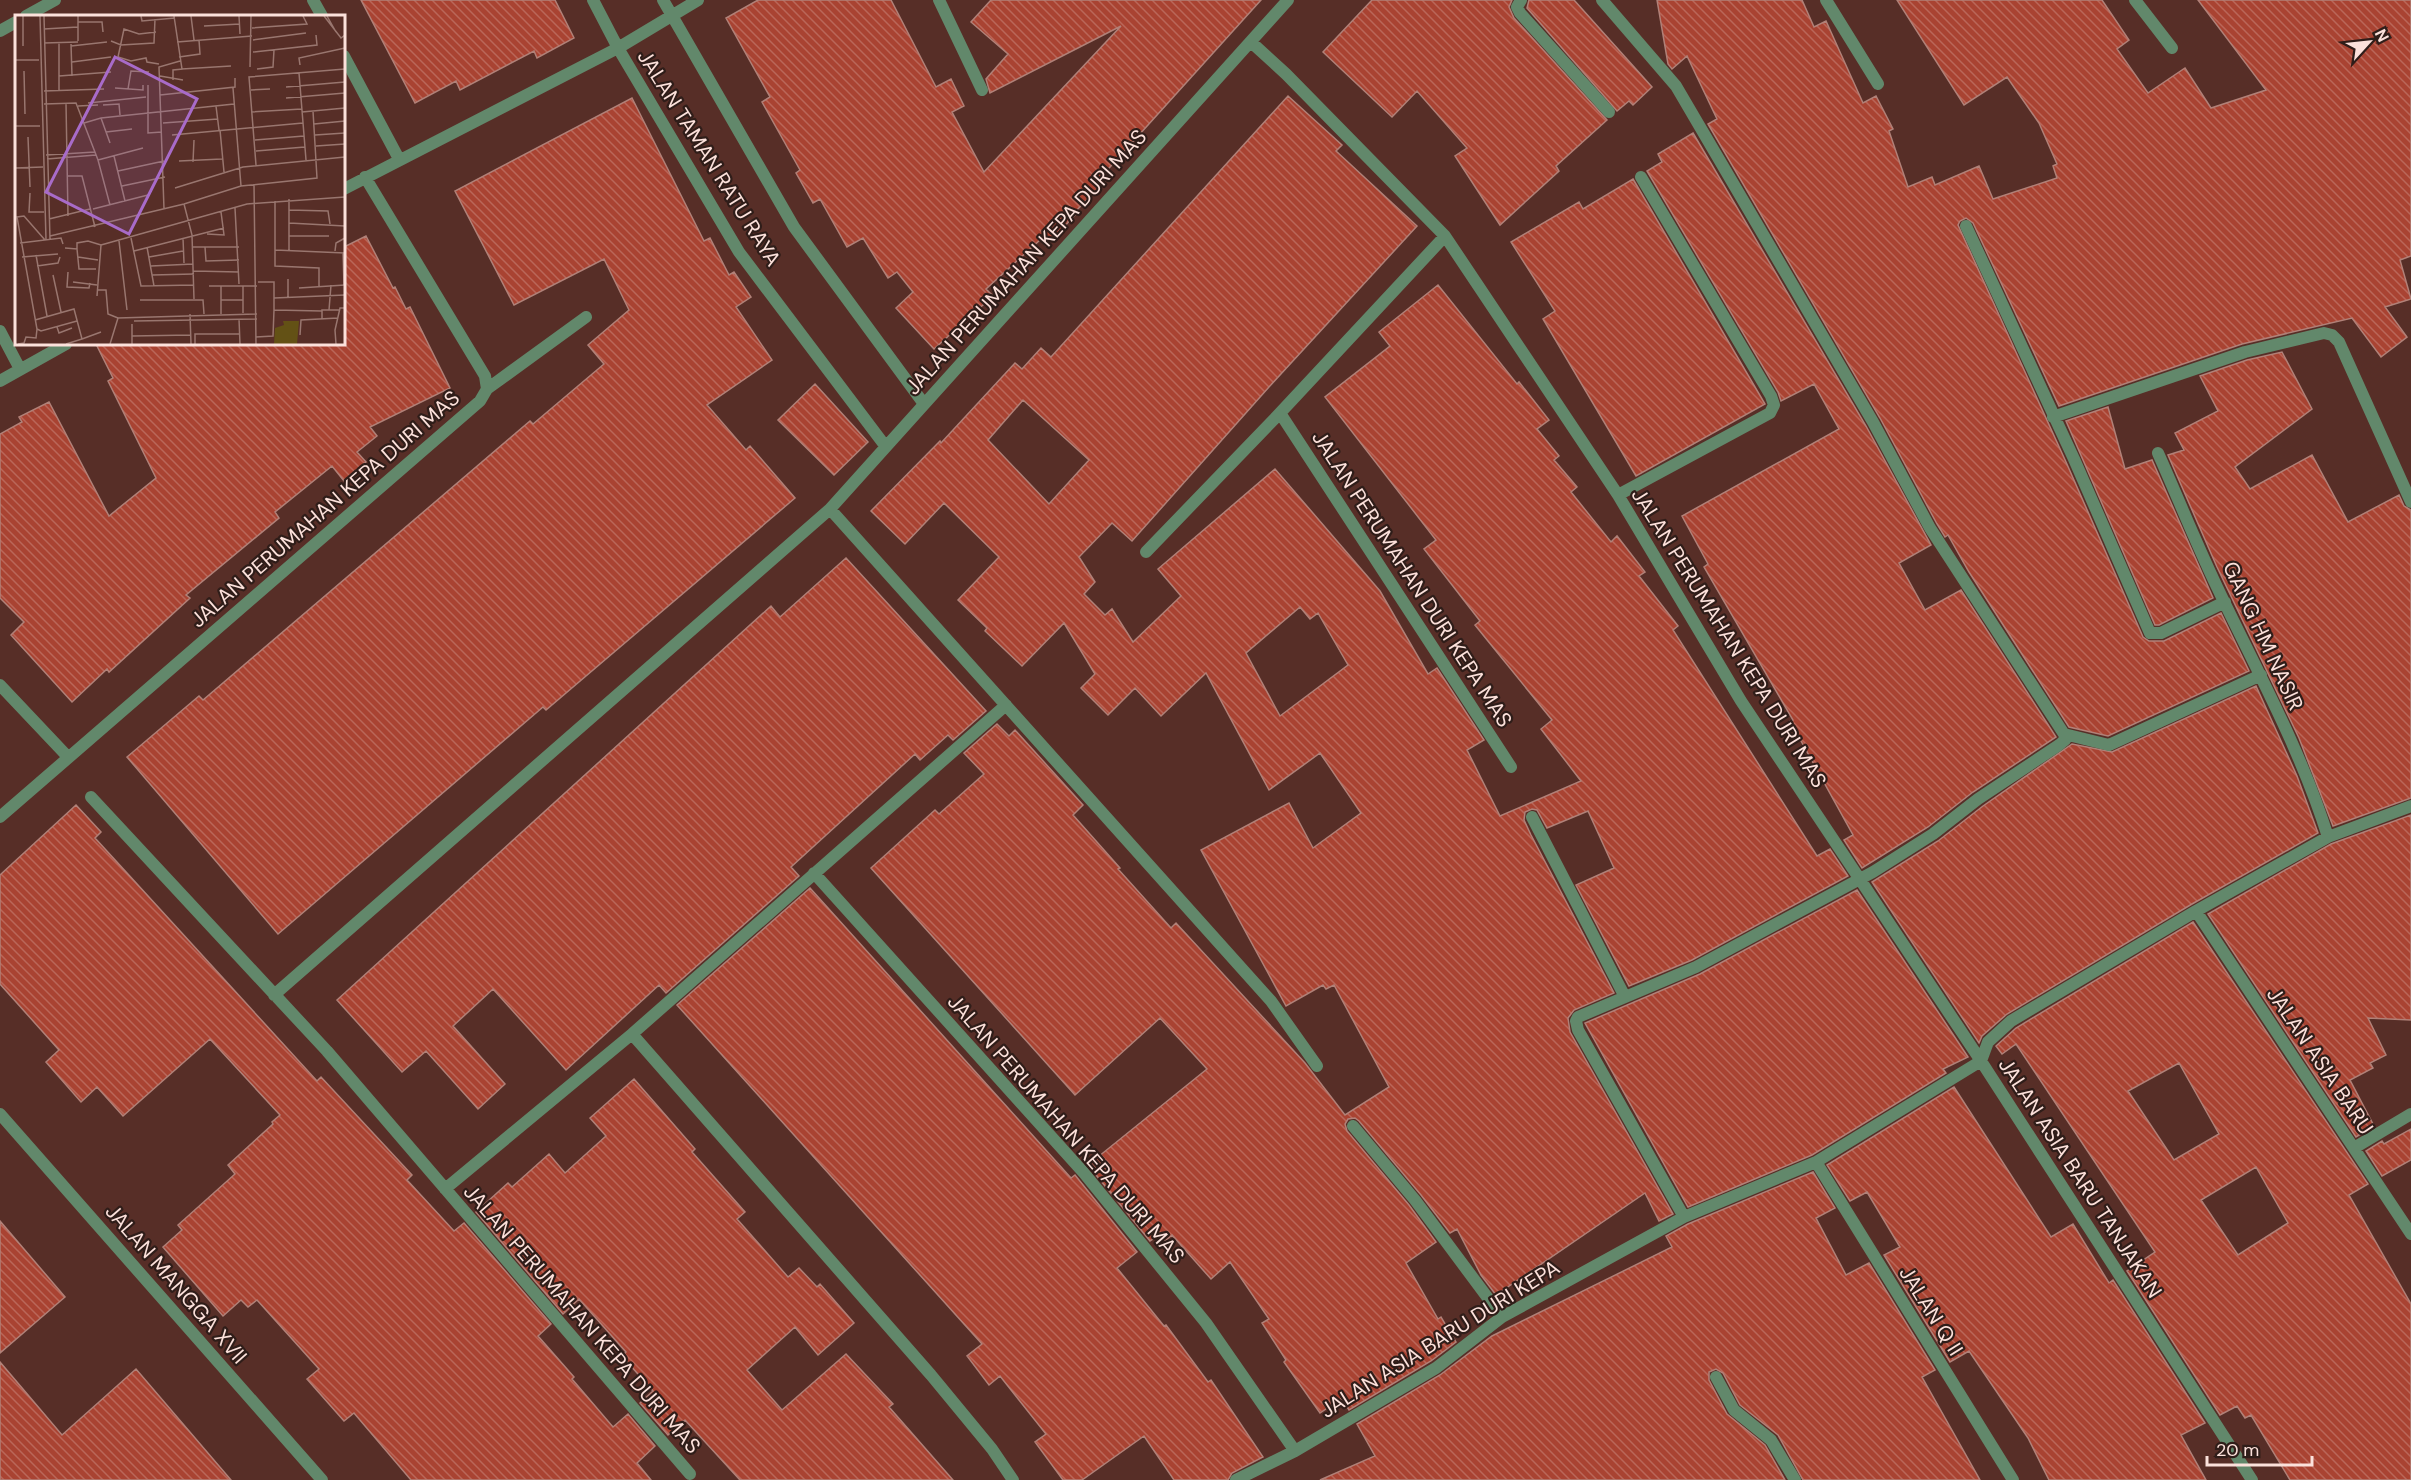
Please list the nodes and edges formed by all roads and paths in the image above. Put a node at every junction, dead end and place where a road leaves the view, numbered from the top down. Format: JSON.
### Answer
{"nodes":[{"id":1,"x":55,"y":0,"type":"edge"},
{"id":2,"x":313,"y":0,"type":"edge"},
{"id":3,"x":592,"y":0,"type":"edge"},
{"id":4,"x":663,"y":0,"type":"edge"},
{"id":5,"x":698,"y":0,"type":"edge"},
{"id":6,"x":939,"y":0,"type":"edge"},
{"id":7,"x":1288,"y":0,"type":"edge"},
{"id":8,"x":1521,"y":0,"type":"edge"},
{"id":9,"x":1602,"y":0,"type":"edge"},
{"id":10,"x":1826,"y":0,"type":"edge"},
{"id":11,"x":2135,"y":0,"type":"edge"},
{"id":12,"x":28,"y":15,"type":"edge"},
{"id":13,"x":321,"y":15,"type":"edge"},
{"id":14,"x":672,"y":15,"type":"junction"},
{"id":15,"x":15,"y":23,"type":"edge"},
{"id":16,"x":0,"y":31,"type":"edge"},
{"id":17,"x":1251,"y":42,"type":"junction"},
{"id":18,"x":618,"y":48,"type":"junction"},
{"id":19,"x":2172,"y":48,"type":"dead end"},
{"id":20,"x":345,"y":58,"type":"edge"},
{"id":21,"x":1878,"y":84,"type":"dead end"},
{"id":22,"x":982,"y":90,"type":"dead end"},
{"id":23,"x":1609,"y":112,"type":"dead end"},
{"id":24,"x":399,"y":159,"type":"junction"},
{"id":25,"x":365,"y":177,"type":"junction"},
{"id":26,"x":1641,"y":177,"type":"dead end"},
{"id":27,"x":345,"y":188,"type":"edge"},
{"id":28,"x":1966,"y":226,"type":"dead end"},
{"id":29,"x":1445,"y":236,"type":"junction"},
{"id":30,"x":586,"y":317,"type":"dead end"},
{"id":31,"x":0,"y":331,"type":"edge"},
{"id":32,"x":64,"y":345,"type":"edge"},
{"id":33,"x":20,"y":369,"type":"junction"},
{"id":34,"x":0,"y":381,"type":"edge"},
{"id":35,"x":487,"y":389,"type":"junction"},
{"id":36,"x":924,"y":404,"type":"junction"},
{"id":37,"x":1280,"y":413,"type":"junction"},
{"id":38,"x":2054,"y":417,"type":"junction"},
{"id":39,"x":886,"y":447,"type":"junction"},
{"id":40,"x":2158,"y":453,"type":"dead end"},
{"id":41,"x":1618,"y":495,"type":"junction"},
{"id":42,"x":2411,"y":501,"type":"edge"},
{"id":43,"x":830,"y":509,"type":"junction"},
{"id":44,"x":1146,"y":552,"type":"dead end"},
{"id":45,"x":2225,"y":602,"type":"junction"},
{"id":46,"x":2261,"y":675,"type":"junction"},
{"id":47,"x":0,"y":685,"type":"edge"},
{"id":48,"x":1006,"y":705,"type":"junction"},
{"id":49,"x":2064,"y":734,"type":"junction"},
{"id":50,"x":68,"y":757,"type":"junction"},
{"id":51,"x":1510,"y":767,"type":"dead end"},
{"id":52,"x":91,"y":797,"type":"dead end"},
{"id":53,"x":2411,"y":806,"type":"edge"},
{"id":54,"x":0,"y":817,"type":"edge"},
{"id":55,"x":1532,"y":817,"type":"dead end"},
{"id":56,"x":2328,"y":837,"type":"junction"},
{"id":57,"x":814,"y":873,"type":"junction"},
{"id":58,"x":1858,"y":880,"type":"junction"},
{"id":59,"x":2196,"y":911,"type":"junction"},
{"id":60,"x":274,"y":995,"type":"junction"},
{"id":61,"x":1625,"y":997,"type":"junction"},
{"id":62,"x":632,"y":1034,"type":"junction"},
{"id":63,"x":1981,"y":1061,"type":"junction"},
{"id":64,"x":1317,"y":1066,"type":"dead end"},
{"id":65,"x":0,"y":1114,"type":"edge"},
{"id":66,"x":2411,"y":1114,"type":"edge"},
{"id":67,"x":1353,"y":1126,"type":"dead end"},
{"id":68,"x":2354,"y":1148,"type":"junction"},
{"id":69,"x":1816,"y":1162,"type":"junction"},
{"id":70,"x":445,"y":1189,"type":"junction"},
{"id":71,"x":1684,"y":1217,"type":"junction"},
{"id":72,"x":2411,"y":1234,"type":"edge"},
{"id":73,"x":1502,"y":1317,"type":"junction"},
{"id":74,"x":1716,"y":1377,"type":"dead end"},
{"id":75,"x":1295,"y":1451,"type":"junction"},
{"id":76,"x":690,"y":1474,"type":"dead end"},
{"id":77,"x":322,"y":1480,"type":"edge"},
{"id":78,"x":1013,"y":1480,"type":"edge"},
{"id":79,"x":1236,"y":1480,"type":"edge"},
{"id":80,"x":1795,"y":1480,"type":"edge"},
{"id":81,"x":2013,"y":1480,"type":"edge"},
{"id":82,"x":2252,"y":1480,"type":"edge"}],
"edges":[{"from":1,"to":12,"type":"street"},
{"from":2,"to":13,"type":"street"},
{"from":3,"to":18,"type":"street","name":"JALAN TAMAN RATU RAYA"},
{"from":4,"to":14,"type":"street","name":"JALAN TAMAN RATU RAYA"},
{"from":5,"to":14,"type":"street"},
{"from":6,"to":22,"type":"street"},
{"from":7,"to":17,"type":"street","name":"JALAN PERUMAHAN KEPA DURI MAS"},
{"from":8,"to":23,"type":"street"},
{"from":9,"to":49,"type":"street"},
{"from":10,"to":21,"type":"street"},
{"from":11,"to":19,"type":"street"},
{"from":14,"to":18,"type":"street"},
{"from":14,"to":36,"type":"street","name":"JALAN TAMAN RATU RAYA"},
{"from":15,"to":16,"type":"street"},
{"from":17,"to":29,"type":"street","name":"JALAN PERUMAHAN KEPA DURI MAS"},
{"from":17,"to":36,"type":"street","name":"JALAN PERUMAHAN KEPA DURI MAS"},
{"from":18,"to":24,"type":"street"},
{"from":18,"to":39,"type":"street","name":"JALAN TAMAN RATU RAYA"},
{"from":20,"to":24,"type":"street"},
{"from":24,"to":25,"type":"street"},
{"from":25,"to":27,"type":"street"},
{"from":25,"to":35,"type":"street","name":"JALAN PERUMAHAN KEPA DURI MAS"},
{"from":26,"to":41,"type":"street"},
{"from":28,"to":38,"type":"street"},
{"from":29,"to":37,"type":"street"},
{"from":29,"to":41,"type":"street","name":"JALAN PERUMAHAN KEPA DURI MAS"},
{"from":30,"to":35,"type":"street"},
{"from":31,"to":33,"type":"street"},
{"from":32,"to":33,"type":"street"},
{"from":33,"to":34,"type":"street"},
{"from":35,"to":50,"type":"street","name":"JALAN PERUMAHAN KEPA DURI MAS"},
{"from":36,"to":39,"type":"street","name":"JALAN PERUMAHAN KEPA DURI MAS"},
{"from":37,"to":44,"type":"street"},
{"from":37,"to":51,"type":"street","name":"JALAN PERUMAHAN DURI KEPA MAS"},
{"from":38,"to":42,"type":"street"},
{"from":38,"to":45,"type":"street"},
{"from":39,"to":43,"type":"street","name":"JALAN PERUMAHAN KEPA DURI MAS"},
{"from":40,"to":45,"type":"street","name":"GANG HM NASIR"},
{"from":41,"to":58,"type":"street","name":"JALAN PERUMAHAN KEPA DURI MAS"},
{"from":43,"to":48,"type":"street"},
{"from":43,"to":60,"type":"street","name":"JALAN PERUMAHAN KEPA DURI MAS"},
{"from":45,"to":46,"type":"street","name":"GANG HM NASIR"},
{"from":46,"to":49,"type":"street"},
{"from":46,"to":56,"type":"street","name":"GANG HM NASIR"},
{"from":47,"to":50,"type":"street"},
{"from":48,"to":57,"type":"street","name":"JALAN PERUMAHAN KEPA DURI MAS"},
{"from":48,"to":64,"type":"street"},
{"from":49,"to":58,"type":"street"},
{"from":50,"to":54,"type":"street","name":"JALAN PERUMAHAN KEPA DURI MAS"},
{"from":52,"to":60,"type":"street","name":"JALAN PERUMAHAN KEPA DURI MAS"},
{"from":53,"to":56,"type":"street","name":"JALAN ASIA BARU TANJAKAN"},
{"from":55,"to":61,"type":"street"},
{"from":56,"to":59,"type":"street","name":"JALAN ASIA BARU TANJAKAN"},
{"from":57,"to":62,"type":"street","name":"JALAN PERUMAHAN KEPA DURI MAS"},
{"from":57,"to":75,"type":"street","name":"JALAN PERUMAHAN KEPA DURI MAS"},
{"from":58,"to":61,"type":"street"},
{"from":58,"to":63,"type":"street","name":"JALAN PERUMAHAN KEPA DURI MAS"},
{"from":59,"to":63,"type":"street","name":"JALAN ASIA BARU TANJAKAN"},
{"from":59,"to":68,"type":"street","name":"JALAN ASIA BARU"},
{"from":60,"to":70,"type":"street","name":"JALAN PERUMAHAN KEPA DURI MAS"},
{"from":61,"to":71,"type":"street"},
{"from":62,"to":70,"type":"street","name":"JALAN PERUMAHAN KEPA DURI MAS"},
{"from":62,"to":78,"type":"street"},
{"from":63,"to":69,"type":"street","name":"JALAN ASIA BARU DURI KEPA"},
{"from":63,"to":82,"type":"street","name":"JALAN ASIA BARU TANJAKAN"},
{"from":65,"to":77,"type":"street","name":"JALAN MANGGA XVII"},
{"from":66,"to":68,"type":"street"},
{"from":67,"to":73,"type":"street"},
{"from":68,"to":72,"type":"street","name":"JALAN ASIA BARU"},
{"from":69,"to":71,"type":"street","name":"JALAN ASIA BARU DURI KEPA"},
{"from":69,"to":81,"type":"street","name":"JALAN Q II"},
{"from":70,"to":76,"type":"street","name":"JALAN PERUMAHAN KEPA DURI MAS"},
{"from":71,"to":73,"type":"street","name":"JALAN ASIA BARU DURI KEPA"},
{"from":73,"to":75,"type":"street","name":"JALAN ASIA BARU DURI KEPA"},
{"from":74,"to":80,"type":"street"},
{"from":75,"to":79,"type":"street","name":"JALAN ASIA BARU DURI KEPA"}]}
